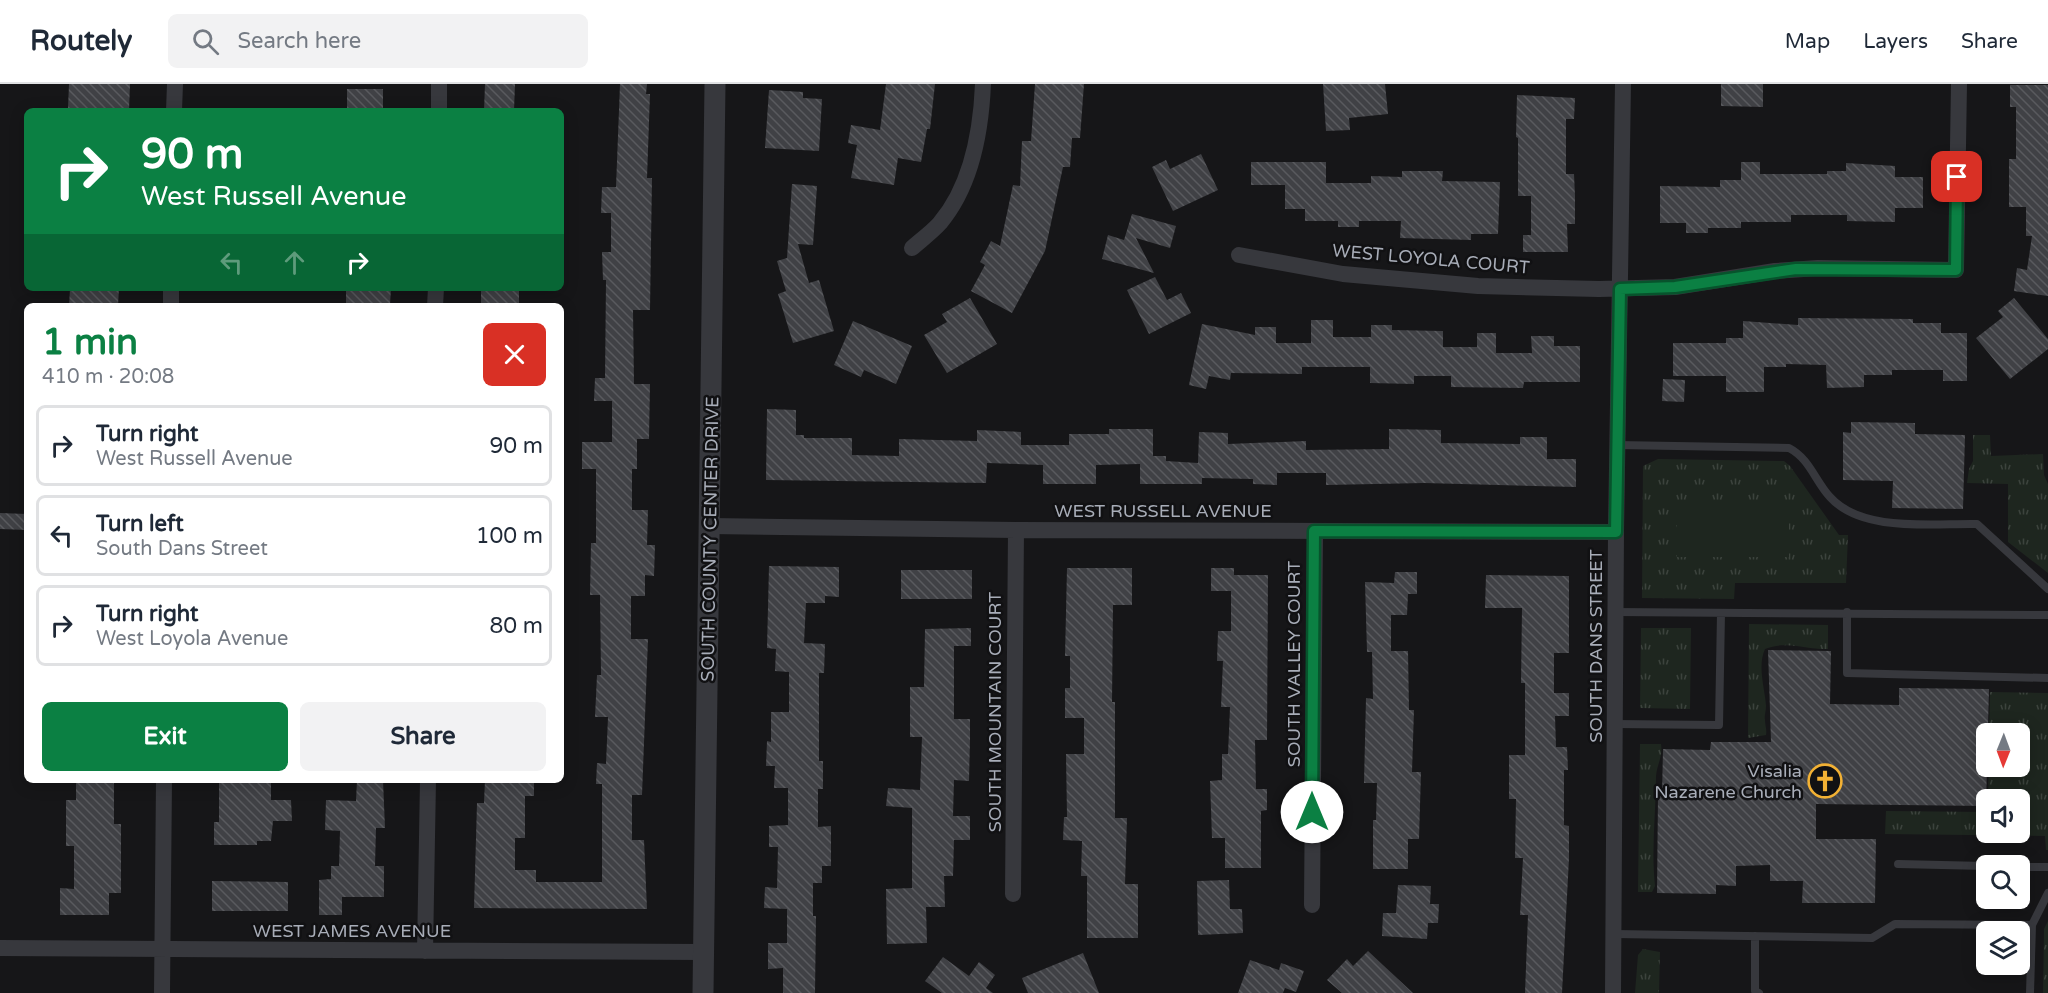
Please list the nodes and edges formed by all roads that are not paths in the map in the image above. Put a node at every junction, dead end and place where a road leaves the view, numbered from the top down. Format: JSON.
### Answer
{"nodes":[{"id":1,"x":174,"y":84,"type":"edge"},
{"id":2,"x":439,"y":84,"type":"edge"},
{"id":3,"x":715,"y":84,"type":"edge"},
{"id":4,"x":983,"y":84,"type":"edge"},
{"id":5,"x":1623,"y":84,"type":"edge"},
{"id":6,"x":1959,"y":84,"type":"edge"},
{"id":7,"x":174,"y":108,"type":"edge"},
{"id":8,"x":438,"y":108,"type":"edge"},
{"id":9,"x":912,"y":248,"type":"dead end"},
{"id":10,"x":1239,"y":255,"type":"dead end"},
{"id":11,"x":1620,"y":289,"type":"junction"},
{"id":12,"x":1617,"y":445,"type":"junction"},
{"id":13,"x":710,"y":526,"type":"junction"},
{"id":14,"x":1016,"y":530,"type":"junction"},
{"id":15,"x":1314,"y":531,"type":"junction"},
{"id":16,"x":1616,"y":532,"type":"junction"},
{"id":17,"x":2048,"y":589,"type":"edge"},
{"id":18,"x":1615,"y":612,"type":"junction"},
{"id":19,"x":1847,"y":612,"type":"junction"},
{"id":20,"x":1721,"y":613,"type":"junction"},
{"id":21,"x":2048,"y":615,"type":"edge"},
{"id":22,"x":2048,"y":678,"type":"edge"},
{"id":23,"x":1614,"y":724,"type":"junction"},
{"id":24,"x":164,"y":783,"type":"edge"},
{"id":25,"x":428,"y":783,"type":"edge"},
{"id":26,"x":1898,"y":864,"type":"dead end"},
{"id":27,"x":1976,"y":866,"type":"edge"},
{"id":28,"x":2030,"y":867,"type":"edge"},
{"id":29,"x":2048,"y":867,"type":"edge"},
{"id":30,"x":2048,"y":893,"type":"edge"},
{"id":31,"x":1013,"y":894,"type":"dead end"},
{"id":32,"x":1312,"y":905,"type":"dead end"},
{"id":33,"x":2032,"y":925,"type":"junction"},
{"id":34,"x":1614,"y":934,"type":"junction"},
{"id":35,"x":1755,"y":936,"type":"junction"},
{"id":36,"x":0,"y":948,"type":"edge"},
{"id":37,"x":162,"y":949,"type":"junction"},
{"id":38,"x":425,"y":951,"type":"junction"},
{"id":39,"x":704,"y":952,"type":"junction"},
{"id":40,"x":162,"y":993,"type":"edge"},
{"id":41,"x":703,"y":993,"type":"edge"},
{"id":42,"x":1613,"y":993,"type":"edge"},
{"id":43,"x":1759,"y":993,"type":"edge"},
{"id":44,"x":2030,"y":993,"type":"edge"}],
"edges":[{"from":1,"to":7,"type":"street"},
{"from":2,"to":8,"type":"street"},
{"from":3,"to":13,"type":"street","name":"SOUTH COUNTY CENTER DRIVE"},
{"from":4,"to":9,"type":"street"},
{"from":5,"to":11,"type":"street","name":"SOUTH DANS STREET"},
{"from":6,"to":11,"type":"street","name":"WEST LOYOLA COURT"},
{"from":10,"to":11,"type":"street","name":"WEST LOYOLA COURT"},
{"from":11,"to":12,"type":"street","name":"SOUTH DANS STREET"},
{"from":12,"to":16,"type":"street","name":"SOUTH DANS STREET"},
{"from":12,"to":17,"type":"lane"},
{"from":13,"to":14,"type":"street","name":"WEST RUSSELL AVENUE"},
{"from":13,"to":39,"type":"street","name":"SOUTH COUNTY CENTER DRIVE"},
{"from":14,"to":15,"type":"street","name":"WEST RUSSELL AVENUE"},
{"from":14,"to":31,"type":"street","name":"SOUTH MOUNTAIN COURT"},
{"from":15,"to":16,"type":"street","name":"WEST RUSSELL AVENUE"},
{"from":15,"to":32,"type":"street","name":"SOUTH VALLEY COURT"},
{"from":16,"to":18,"type":"street","name":"SOUTH DANS STREET"},
{"from":18,"to":20,"type":"lane"},
{"from":18,"to":23,"type":"street","name":"SOUTH DANS STREET"},
{"from":19,"to":20,"type":"lane"},
{"from":19,"to":21,"type":"lane"},
{"from":19,"to":22,"type":"lane"},
{"from":20,"to":23,"type":"lane"},
{"from":23,"to":34,"type":"street","name":"SOUTH DANS STREET"},
{"from":24,"to":37,"type":"street"},
{"from":25,"to":38,"type":"street"},
{"from":26,"to":27,"type":"lane"},
{"from":28,"to":29,"type":"lane"},
{"from":30,"to":33,"type":"lane"},
{"from":33,"to":35,"type":"lane"},
{"from":33,"to":44,"type":"lane"},
{"from":34,"to":35,"type":"lane"},
{"from":34,"to":42,"type":"street","name":"SOUTH DANS STREET"},
{"from":35,"to":43,"type":"lane"},
{"from":36,"to":37,"type":"street","name":"WEST JAMES AVENUE"},
{"from":37,"to":38,"type":"street","name":"WEST JAMES AVENUE"},
{"from":37,"to":40,"type":"street"},
{"from":38,"to":39,"type":"street","name":"WEST JAMES AVENUE"},
{"from":39,"to":41,"type":"street","name":"SOUTH COUNTY CENTER DRIVE"}]}
